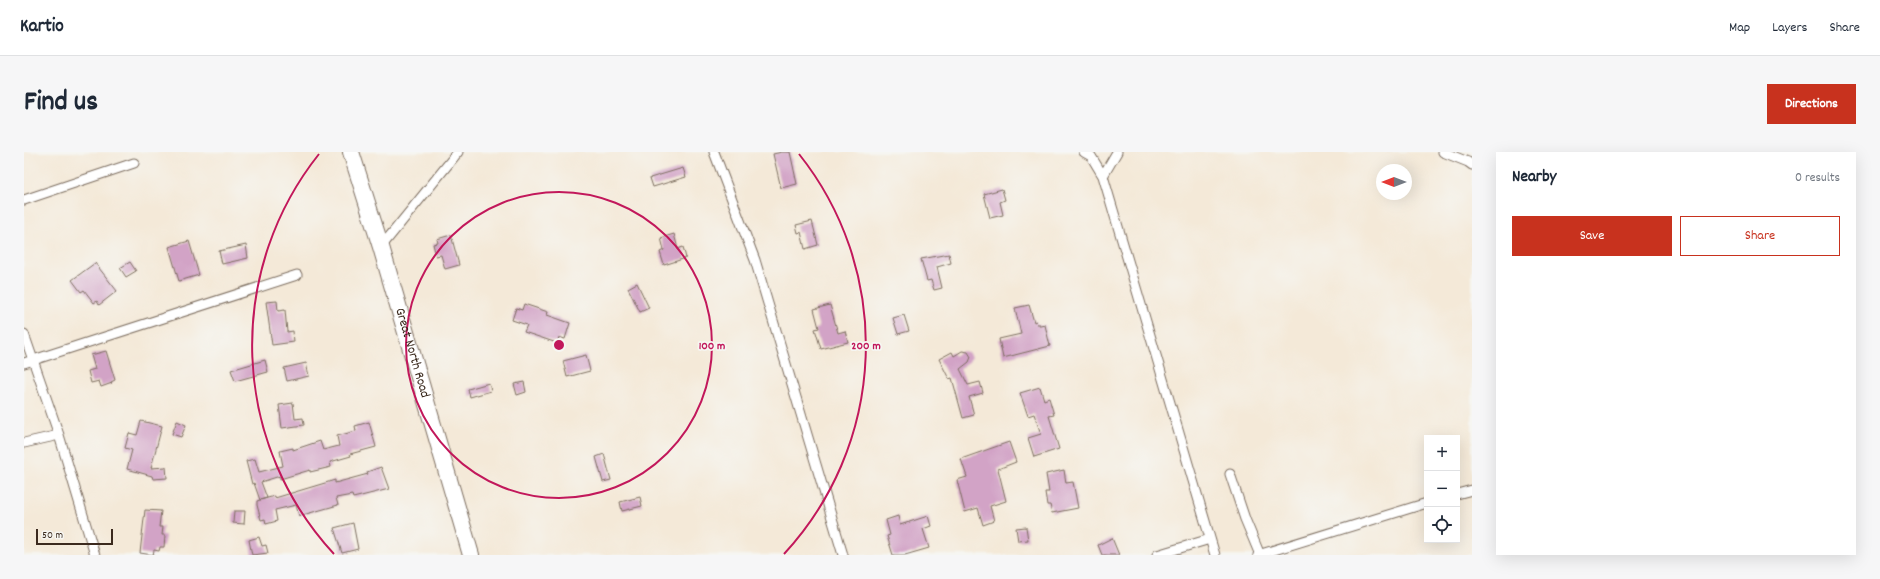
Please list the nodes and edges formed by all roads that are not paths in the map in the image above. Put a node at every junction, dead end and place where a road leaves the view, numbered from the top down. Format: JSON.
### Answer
{"nodes":[{"id":1,"x":351,"y":152,"type":"edge"},
{"id":2,"x":458,"y":152,"type":"edge"},
{"id":3,"x":714,"y":152,"type":"edge"},
{"id":4,"x":1084,"y":152,"type":"edge"},
{"id":5,"x":1117,"y":152,"type":"edge"},
{"id":6,"x":1443,"y":152,"type":"edge"},
{"id":7,"x":134,"y":163,"type":"dead end"},
{"id":8,"x":1472,"y":165,"type":"edge"},
{"id":9,"x":1103,"y":176,"type":"junction"},
{"id":10,"x":24,"y":200,"type":"edge"},
{"id":11,"x":381,"y":247,"type":"junction"},
{"id":12,"x":297,"y":275,"type":"dead end"},
{"id":13,"x":24,"y":334,"type":"edge"},
{"id":14,"x":28,"y":362,"type":"edge"},
{"id":15,"x":59,"y":435,"type":"junction"},
{"id":16,"x":24,"y":443,"type":"edge"},
{"id":17,"x":1230,"y":474,"type":"dead end"},
{"id":18,"x":1472,"y":490,"type":"edge"},
{"id":19,"x":1460,"y":493,"type":"edge"},
{"id":20,"x":1424,"y":504,"type":"edge"},
{"id":21,"x":1210,"y":539,"type":"junction"},
{"id":22,"x":95,"y":555,"type":"edge"},
{"id":23,"x":471,"y":555,"type":"edge"},
{"id":24,"x":843,"y":555,"type":"edge"},
{"id":25,"x":1157,"y":555,"type":"edge"},
{"id":26,"x":1214,"y":555,"type":"edge"},
{"id":27,"x":1259,"y":555,"type":"edge"}],
"edges":[{"from":1,"to":11,"type":"highway","name":"Great North Road"},
{"from":2,"to":11,"type":"street"},
{"from":3,"to":24,"type":"street"},
{"from":4,"to":9,"type":"street"},
{"from":5,"to":9,"type":"street"},
{"from":6,"to":8,"type":"street"},
{"from":7,"to":10,"type":"street"},
{"from":9,"to":21,"type":"street"},
{"from":11,"to":23,"type":"highway","name":"Great North Road"},
{"from":12,"to":14,"type":"street"},
{"from":13,"to":14,"type":"street"},
{"from":14,"to":15,"type":"street"},
{"from":15,"to":16,"type":"street"},
{"from":15,"to":22,"type":"street"},
{"from":17,"to":27,"type":"street"},
{"from":18,"to":19,"type":"street"},
{"from":20,"to":27,"type":"street"},
{"from":21,"to":25,"type":"street"},
{"from":21,"to":26,"type":"street"}]}
